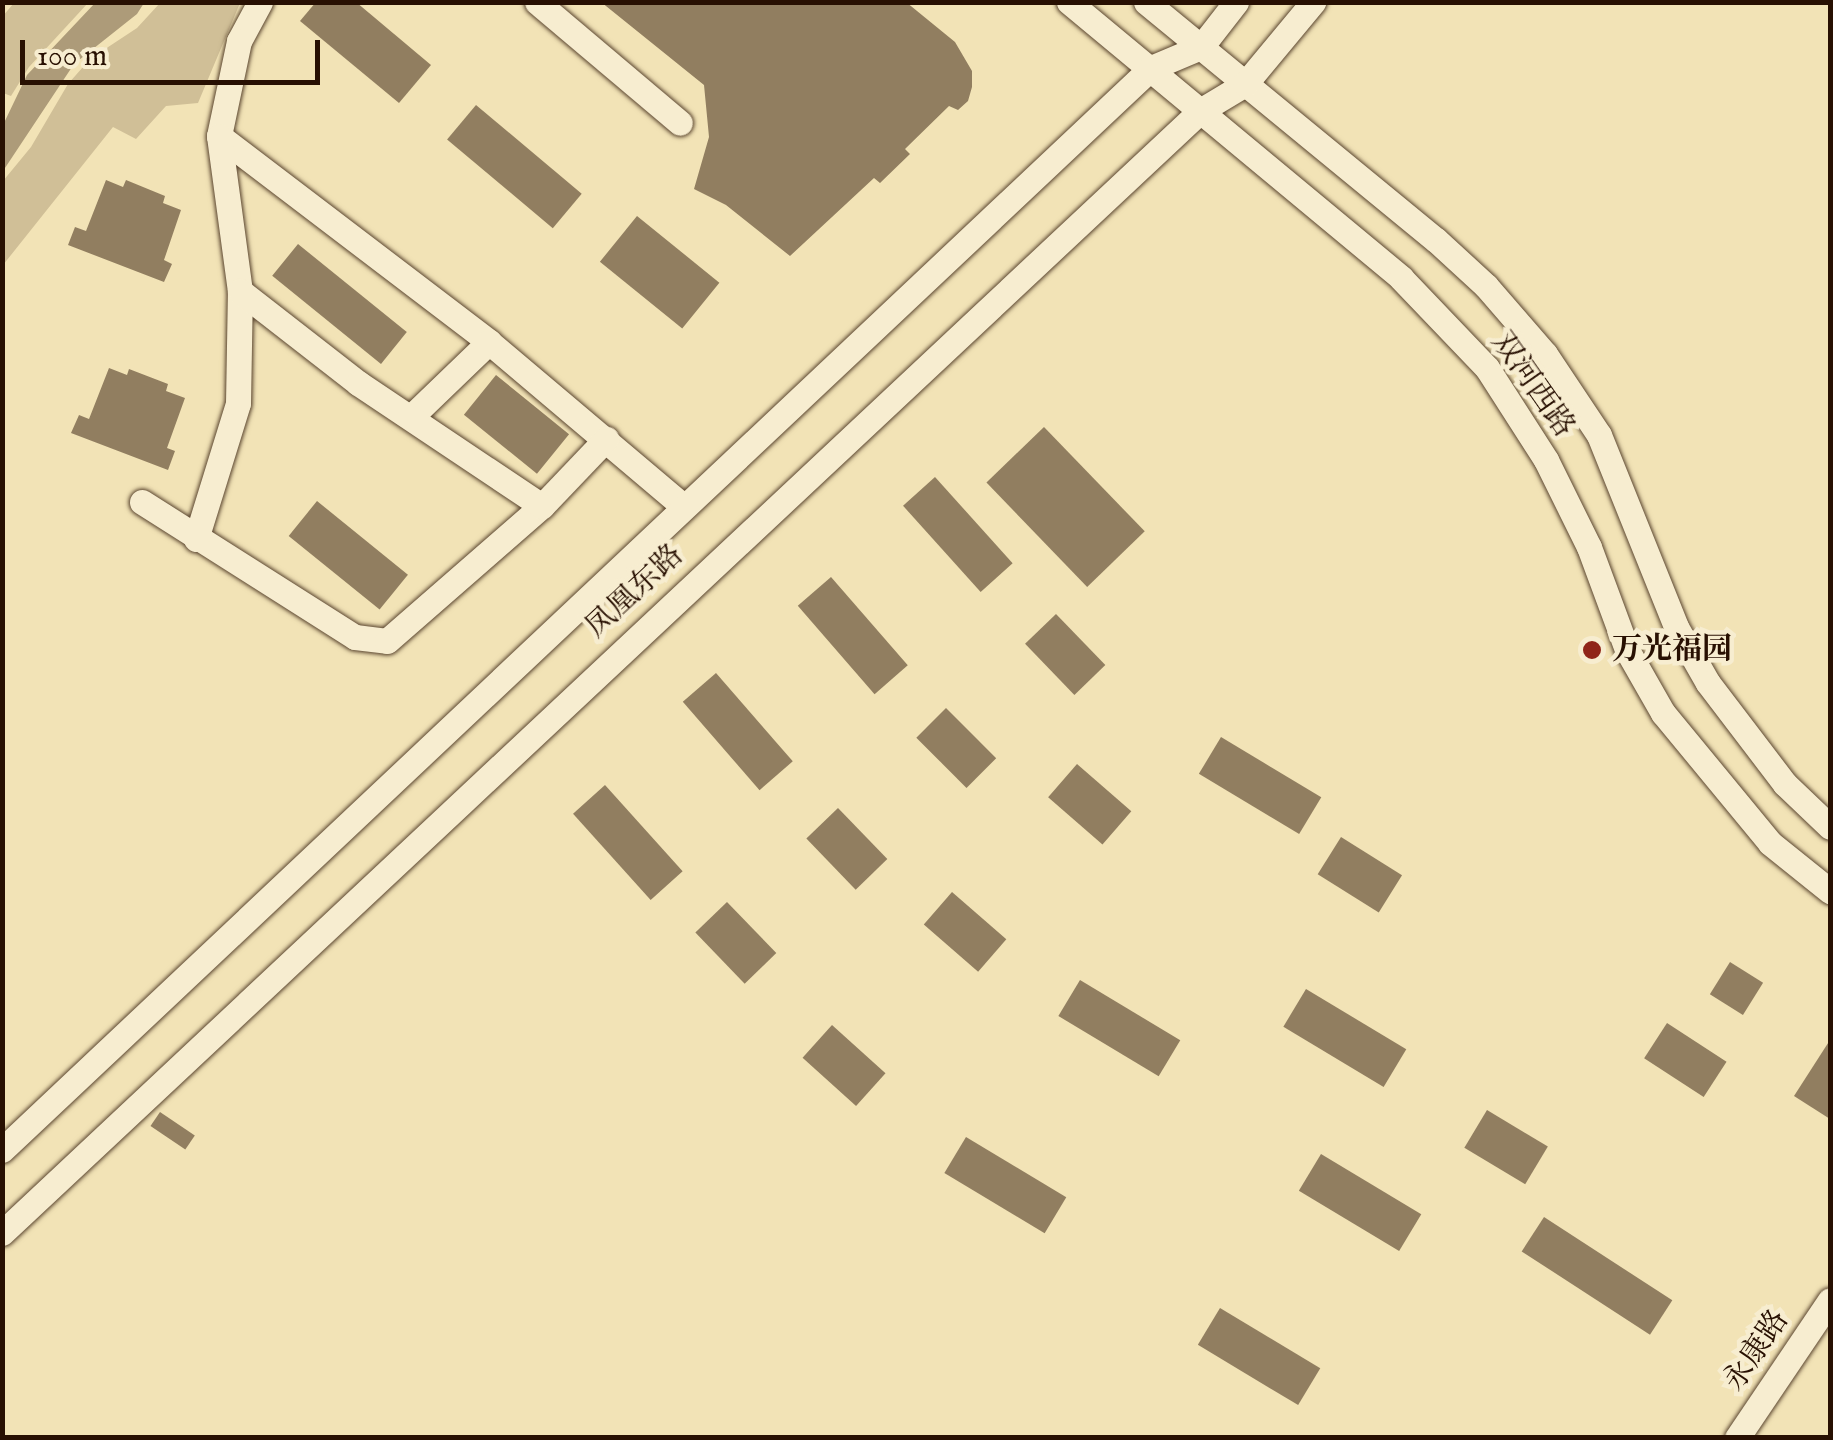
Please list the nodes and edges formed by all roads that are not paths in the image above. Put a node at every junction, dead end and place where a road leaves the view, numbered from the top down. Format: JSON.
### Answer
{"nodes":[{"id":1,"x":260,"y":2,"type":"edge"},
{"id":2,"x":537,"y":2,"type":"edge"},
{"id":3,"x":1070,"y":2,"type":"edge"},
{"id":4,"x":1146,"y":2,"type":"edge"},
{"id":5,"x":1236,"y":2,"type":"edge"},
{"id":6,"x":1313,"y":2,"type":"edge"},
{"id":7,"x":1200,"y":47,"type":"junction"},
{"id":8,"x":1151,"y":68,"type":"junction"},
{"id":9,"x":1246,"y":84,"type":"junction"},
{"id":10,"x":1200,"y":111,"type":"junction"},
{"id":11,"x":680,"y":123,"type":"dead end"},
{"id":12,"x":218,"y":136,"type":"junction"},
{"id":13,"x":240,"y":291,"type":"junction"},
{"id":14,"x":489,"y":342,"type":"junction"},
{"id":15,"x":412,"y":416,"type":"junction"},
{"id":16,"x":606,"y":439,"type":"junction"},
{"id":17,"x":142,"y":502,"type":"dead end"},
{"id":18,"x":542,"y":506,"type":"junction"},
{"id":19,"x":684,"y":506,"type":"junction"},
{"id":20,"x":196,"y":539,"type":"junction"},
{"id":21,"x":1830,"y":827,"type":"edge"},
{"id":22,"x":1830,"y":892,"type":"edge"},
{"id":23,"x":2,"y":1150,"type":"edge"},
{"id":24,"x":2,"y":1233,"type":"edge"},
{"id":25,"x":1830,"y":1300,"type":"edge"},
{"id":26,"x":1736,"y":1438,"type":"edge"}],
"edges":[{"from":1,"to":12,"type":"street"},
{"from":2,"to":11,"type":"street"},
{"from":3,"to":8,"type":"street","name":"双河西路"},
{"from":4,"to":7,"type":"street","name":"双河西路"},
{"from":5,"to":7,"type":"street","name":"凤凰东路"},
{"from":6,"to":9,"type":"street","name":"凤凰东路"},
{"from":7,"to":8,"type":"street","name":"凤凰东路"},
{"from":7,"to":9,"type":"street","name":"双河西路"},
{"from":8,"to":10,"type":"street","name":"双河西路"},
{"from":8,"to":19,"type":"street","name":"凤凰东路"},
{"from":9,"to":10,"type":"street","name":"凤凰东路"},
{"from":9,"to":21,"type":"street","name":"双河西路"},
{"from":10,"to":22,"type":"street","name":"双河西路"},
{"from":10,"to":24,"type":"street","name":"凤凰东路"},
{"from":12,"to":13,"type":"street"},
{"from":12,"to":14,"type":"street"},
{"from":13,"to":15,"type":"street"},
{"from":13,"to":20,"type":"street"},
{"from":14,"to":15,"type":"street"},
{"from":14,"to":16,"type":"street"},
{"from":15,"to":18,"type":"street"},
{"from":16,"to":18,"type":"street"},
{"from":16,"to":19,"type":"street"},
{"from":17,"to":20,"type":"street"},
{"from":18,"to":20,"type":"street"},
{"from":19,"to":23,"type":"street","name":"凤凰东路"},
{"from":25,"to":26,"type":"street","name":"永康路"}]}
